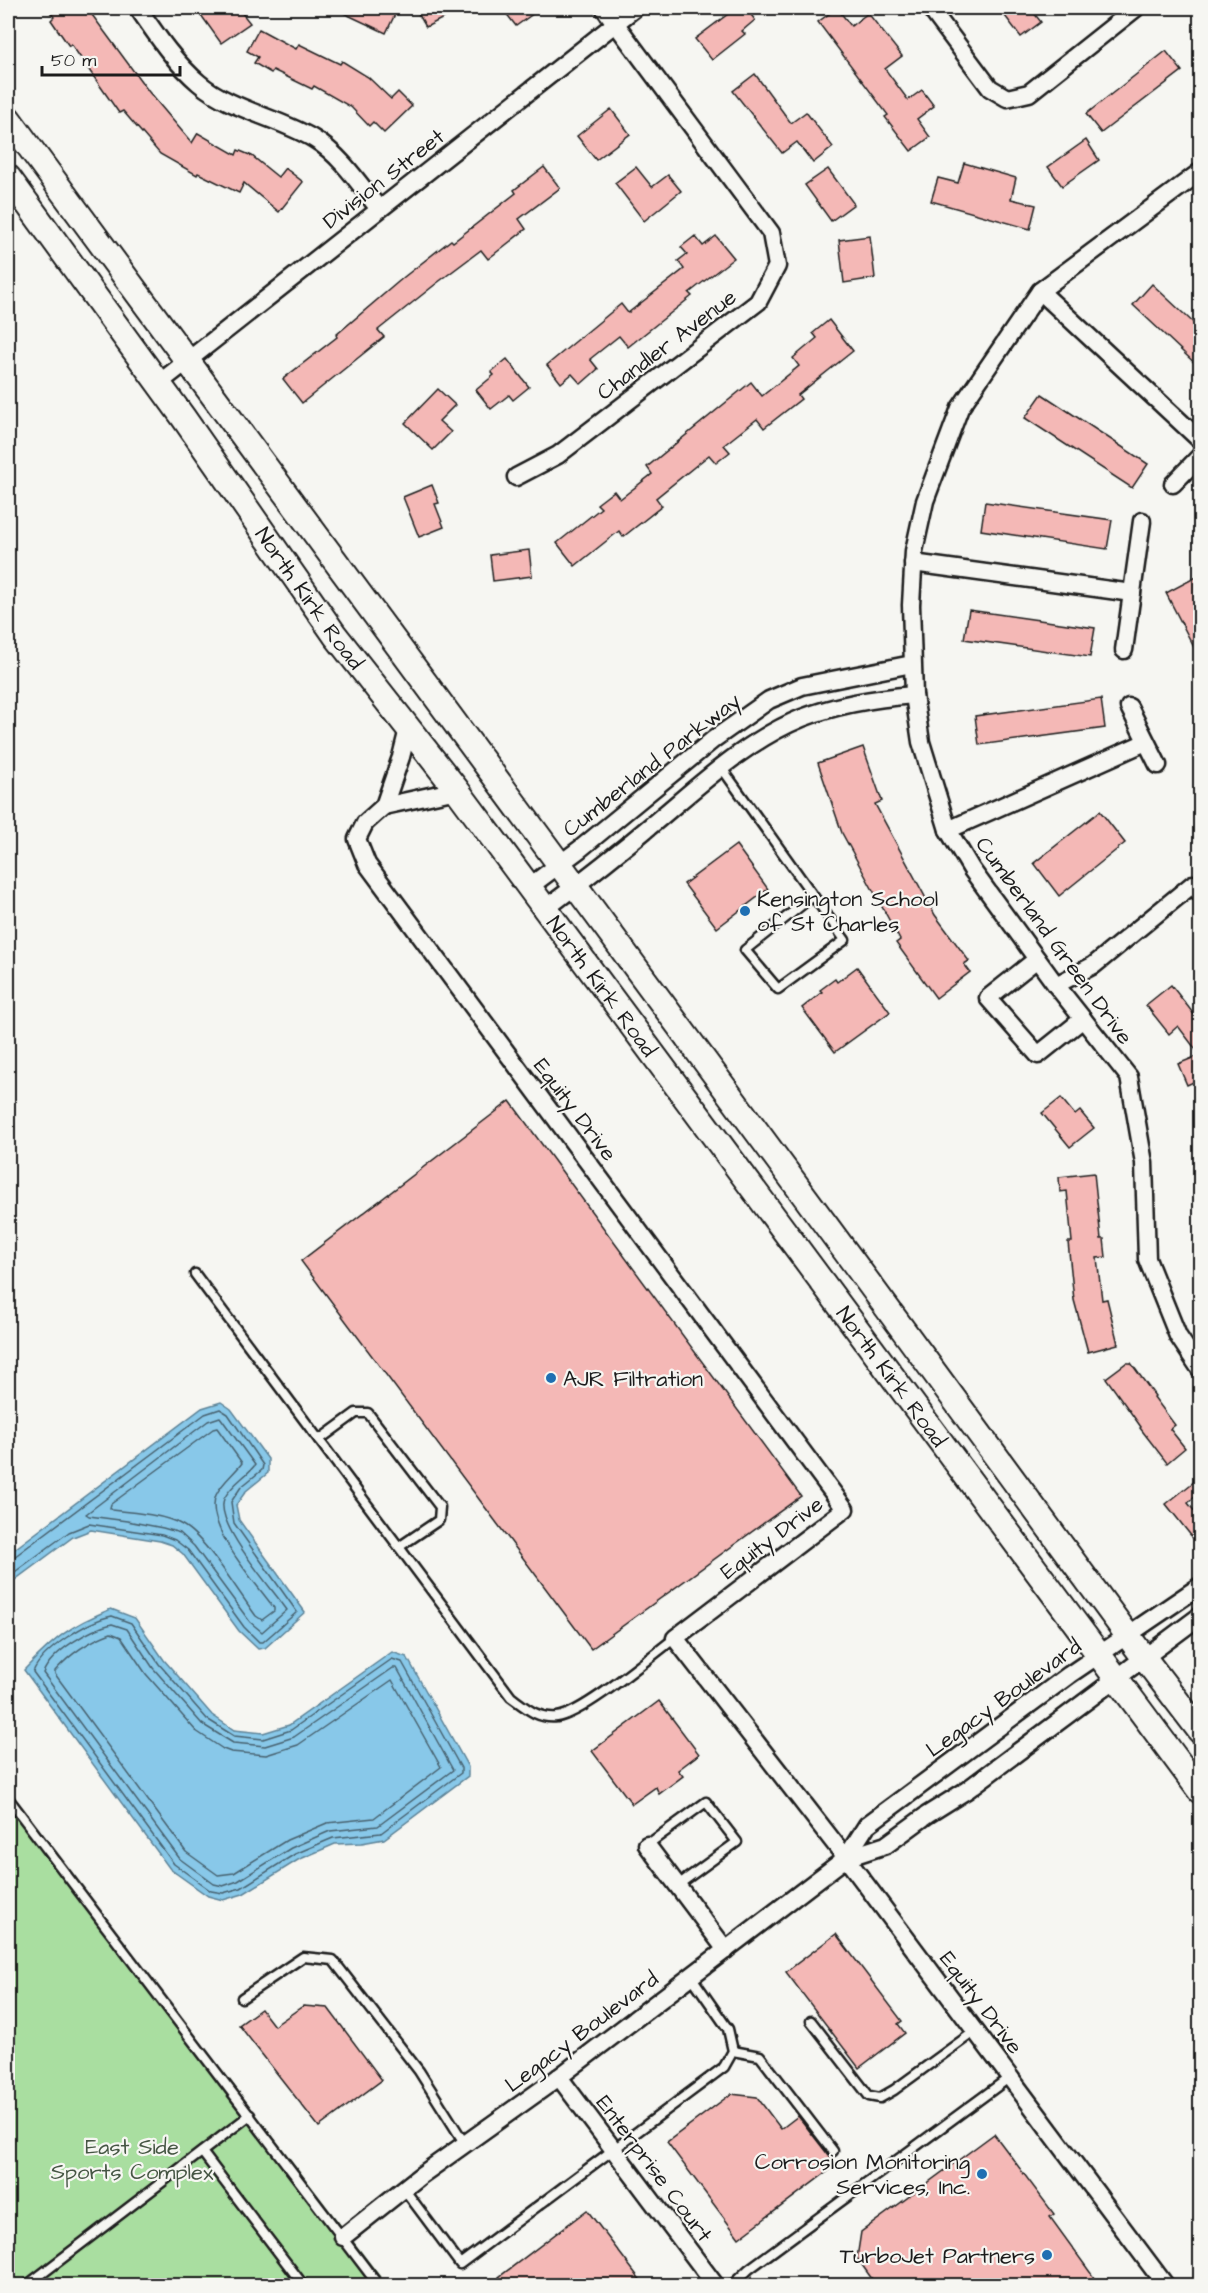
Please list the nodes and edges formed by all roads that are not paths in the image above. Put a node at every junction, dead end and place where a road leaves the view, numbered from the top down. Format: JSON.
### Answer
{"nodes":[{"id":1,"x":138,"y":8,"type":"edge"},
{"id":2,"x":604,"y":8,"type":"edge"},
{"id":3,"x":635,"y":8,"type":"edge"},
{"id":4,"x":930,"y":8,"type":"edge"},
{"id":5,"x":1136,"y":8,"type":"edge"},
{"id":6,"x":616,"y":23,"type":"junction"},
{"id":7,"x":8,"y":118,"type":"edge"},
{"id":8,"x":1200,"y":172,"type":"edge"},
{"id":9,"x":8,"y":177,"type":"edge"},
{"id":10,"x":380,"y":209,"type":"junction"},
{"id":11,"x":1040,"y":291,"type":"junction"},
{"id":12,"x":186,"y":363,"type":"junction"},
{"id":13,"x":158,"y":384,"type":"junction"},
{"id":14,"x":1200,"y":440,"type":"edge"},
{"id":15,"x":1200,"y":456,"type":"edge"},
{"id":16,"x":516,"y":477,"type":"dead end"},
{"id":17,"x":1173,"y":484,"type":"dead end"},
{"id":18,"x":1142,"y":521,"type":"dead end"},
{"id":19,"x":913,"y":563,"type":"junction"},
{"id":20,"x":1132,"y":593,"type":"junction"},
{"id":21,"x":1124,"y":650,"type":"dead end"},
{"id":22,"x":912,"y":664,"type":"junction"},
{"id":23,"x":914,"y":695,"type":"junction"},
{"id":24,"x":1129,"y":707,"type":"dead end"},
{"id":25,"x":408,"y":729,"type":"junction"},
{"id":26,"x":1146,"y":742,"type":"junction"},
{"id":27,"x":1158,"y":765,"type":"dead end"},
{"id":28,"x":721,"y":767,"type":"junction"},
{"id":29,"x":457,"y":790,"type":"junction"},
{"id":30,"x":384,"y":806,"type":"junction"},
{"id":31,"x":948,"y":830,"type":"junction"},
{"id":32,"x":559,"y":865,"type":"junction"},
{"id":33,"x":575,"y":886,"type":"junction"},
{"id":34,"x":529,"y":887,"type":"junction"},
{"id":35,"x":1200,"y":893,"type":"edge"},
{"id":36,"x":813,"y":896,"type":"junction"},
{"id":37,"x":545,"y":909,"type":"junction"},
{"id":38,"x":1037,"y":959,"type":"junction"},
{"id":39,"x":1056,"y":985,"type":"junction"},
{"id":40,"x":1083,"y":1019,"type":"junction"},
{"id":41,"x":195,"y":1274,"type":"dead end"},
{"id":42,"x":1200,"y":1369,"type":"edge"},
{"id":43,"x":319,"y":1440,"type":"junction"},
{"id":44,"x":399,"y":1547,"type":"junction"},
{"id":45,"x":1200,"y":1586,"type":"edge"},
{"id":46,"x":1200,"y":1616,"type":"edge"},
{"id":47,"x":1128,"y":1636,"type":"junction"},
{"id":48,"x":675,"y":1638,"type":"junction"},
{"id":49,"x":1100,"y":1654,"type":"junction"},
{"id":50,"x":1145,"y":1659,"type":"junction"},
{"id":51,"x":1118,"y":1679,"type":"junction"},
{"id":52,"x":1200,"y":1731,"type":"edge"},
{"id":53,"x":1200,"y":1791,"type":"edge"},
{"id":54,"x":8,"y":1798,"type":"edge"},
{"id":55,"x":648,"y":1845,"type":"joint"},
{"id":56,"x":846,"y":1858,"type":"junction"},
{"id":57,"x":678,"y":1885,"type":"junction"},
{"id":58,"x":726,"y":1950,"type":"junction"},
{"id":59,"x":691,"y":1976,"type":"junction"},
{"id":60,"x":242,"y":1998,"type":"dead end"},
{"id":61,"x":811,"y":2020,"type":"dead end"},
{"id":62,"x":975,"y":2031,"type":"junction"},
{"id":63,"x":733,"y":2051,"type":"junction"},
{"id":64,"x":559,"y":2077,"type":"junction"},
{"id":65,"x":1010,"y":2077,"type":"junction"},
{"id":66,"x":250,"y":2115,"type":"junction"},
{"id":67,"x":465,"y":2144,"type":"junction"},
{"id":68,"x":614,"y":2150,"type":"junction"},
{"id":69,"x":833,"y":2151,"type":"dead end"},
{"id":70,"x":202,"y":2152,"type":"junction"},
{"id":71,"x":404,"y":2189,"type":"junction"},
{"id":72,"x":343,"y":2237,"type":"junction"},
{"id":73,"x":26,"y":2286,"type":"edge"},
{"id":74,"x":304,"y":2286,"type":"edge"},
{"id":75,"x":379,"y":2286,"type":"edge"},
{"id":76,"x":716,"y":2286,"type":"edge"},
{"id":77,"x":731,"y":2286,"type":"edge"},
{"id":78,"x":1166,"y":2286,"type":"edge"}],
"edges":[{"from":1,"to":10,"type":"street"},
{"from":2,"to":6,"type":"street","name":"Chandler Avenue"},
{"from":3,"to":6,"type":"street","name":"Division Street"},
{"from":4,"to":5,"type":"street"},
{"from":6,"to":10,"type":"street","name":"Division Street"},
{"from":6,"to":16,"type":"street","name":"Chandler Avenue"},
{"from":7,"to":12,"type":"main road","name":"North Kirk Road"},
{"from":8,"to":11,"type":"street","name":"Cumberland Green Drive"},
{"from":9,"to":13,"type":"main road","name":"North Kirk Road"},
{"from":10,"to":12,"type":"street","name":"Division Street"},
{"from":11,"to":14,"type":"street"},
{"from":11,"to":19,"type":"street","name":"Cumberland Green Drive"},
{"from":12,"to":13,"type":"street","name":"Division Street"},
{"from":12,"to":32,"type":"main road","name":"North Kirk Road"},
{"from":13,"to":25,"type":"main road","name":"North Kirk Road"},
{"from":15,"to":17,"type":"street"},
{"from":18,"to":20,"type":"street"},
{"from":19,"to":20,"type":"street"},
{"from":19,"to":22,"type":"street","name":"Cumberland Green Drive"},
{"from":20,"to":21,"type":"street"},
{"from":22,"to":23,"type":"street","name":"Cumberland Green Drive"},
{"from":22,"to":32,"type":"street","name":"Cumberland Parkway"},
{"from":23,"to":28,"type":"street","name":"Cumberland Parkway"},
{"from":23,"to":31,"type":"street","name":"Cumberland Green Drive"},
{"from":24,"to":26,"type":"street"},
{"from":25,"to":29,"type":"main road","name":"North Kirk Road"},
{"from":25,"to":30,"type":"street","name":"Equity Drive"},
{"from":26,"to":27,"type":"street"},
{"from":26,"to":31,"type":"street"},
{"from":28,"to":33,"type":"street","name":"Cumberland Parkway"},
{"from":28,"to":36,"type":"lane"},
{"from":29,"to":30,"type":"street"},
{"from":29,"to":34,"type":"main road","name":"North Kirk Road"},
{"from":30,"to":48,"type":"street","name":"Equity Drive"},
{"from":31,"to":38,"type":"street","name":"Cumberland Green Drive"},
{"from":32,"to":33,"type":"main road","name":"North Kirk Road"},
{"from":32,"to":34,"type":"street","name":"Cumberland Parkway"},
{"from":33,"to":37,"type":"street","name":"Cumberland Parkway"},
{"from":33,"to":47,"type":"main road","name":"North Kirk Road"},
{"from":34,"to":37,"type":"main road","name":"North Kirk Road"},
{"from":35,"to":39,"type":"street"},
{"from":36,"to":36,"type":"lane"},
{"from":37,"to":49,"type":"main road","name":"North Kirk Road"},
{"from":38,"to":39,"type":"street","name":"Cumberland Green Drive"},
{"from":38,"to":40,"type":"street"},
{"from":39,"to":40,"type":"street","name":"Cumberland Green Drive"},
{"from":40,"to":42,"type":"street","name":"Cumberland Green Drive"},
{"from":41,"to":43,"type":"lane"},
{"from":43,"to":44,"type":"lane"},
{"from":43,"to":44,"type":"lane"},
{"from":44,"to":48,"type":"lane"},
{"from":45,"to":47,"type":"street","name":"Legacy Boulevard"},
{"from":46,"to":50,"type":"street","name":"Legacy Boulevard"},
{"from":47,"to":49,"type":"street","name":"Legacy Boulevard"},
{"from":47,"to":50,"type":"main road","name":"North Kirk Road"},
{"from":48,"to":56,"type":"street","name":"Equity Drive"},
{"from":49,"to":51,"type":"main road","name":"North Kirk Road"},
{"from":49,"to":56,"type":"street","name":"Legacy Boulevard"},
{"from":50,"to":51,"type":"street","name":"Legacy Boulevard"},
{"from":50,"to":52,"type":"main road","name":"North Kirk Road"},
{"from":51,"to":53,"type":"main road","name":"North Kirk Road"},
{"from":51,"to":56,"type":"street","name":"Legacy Boulevard"},
{"from":54,"to":66,"type":"lane"},
{"from":55,"to":57,"type":"street"},
{"from":55,"to":57,"type":"lane"},
{"from":56,"to":58,"type":"street","name":"Legacy Boulevard"},
{"from":56,"to":62,"type":"street","name":"Equity Drive"},
{"from":57,"to":58,"type":"street"},
{"from":58,"to":59,"type":"street","name":"Legacy Boulevard"},
{"from":59,"to":63,"type":"lane"},
{"from":59,"to":64,"type":"street","name":"Legacy Boulevard"},
{"from":60,"to":67,"type":"lane"},
{"from":61,"to":62,"type":"lane"},
{"from":62,"to":65,"type":"street","name":"Equity Drive"},
{"from":63,"to":68,"type":"lane"},
{"from":63,"to":69,"type":"lane"},
{"from":64,"to":67,"type":"street","name":"Legacy Boulevard"},
{"from":64,"to":68,"type":"street","name":"Enterprise Court"},
{"from":65,"to":77,"type":"lane"},
{"from":65,"to":78,"type":"street","name":"Equity Drive"},
{"from":66,"to":70,"type":"lane"},
{"from":66,"to":72,"type":"lane"},
{"from":67,"to":71,"type":"street","name":"Legacy Boulevard"},
{"from":68,"to":71,"type":"lane"},
{"from":68,"to":76,"type":"street","name":"Enterprise Court"},
{"from":70,"to":73,"type":"lane"},
{"from":70,"to":74,"type":"lane"},
{"from":71,"to":72,"type":"street","name":"Legacy Boulevard"},
{"from":72,"to":75,"type":"lane"}]}
